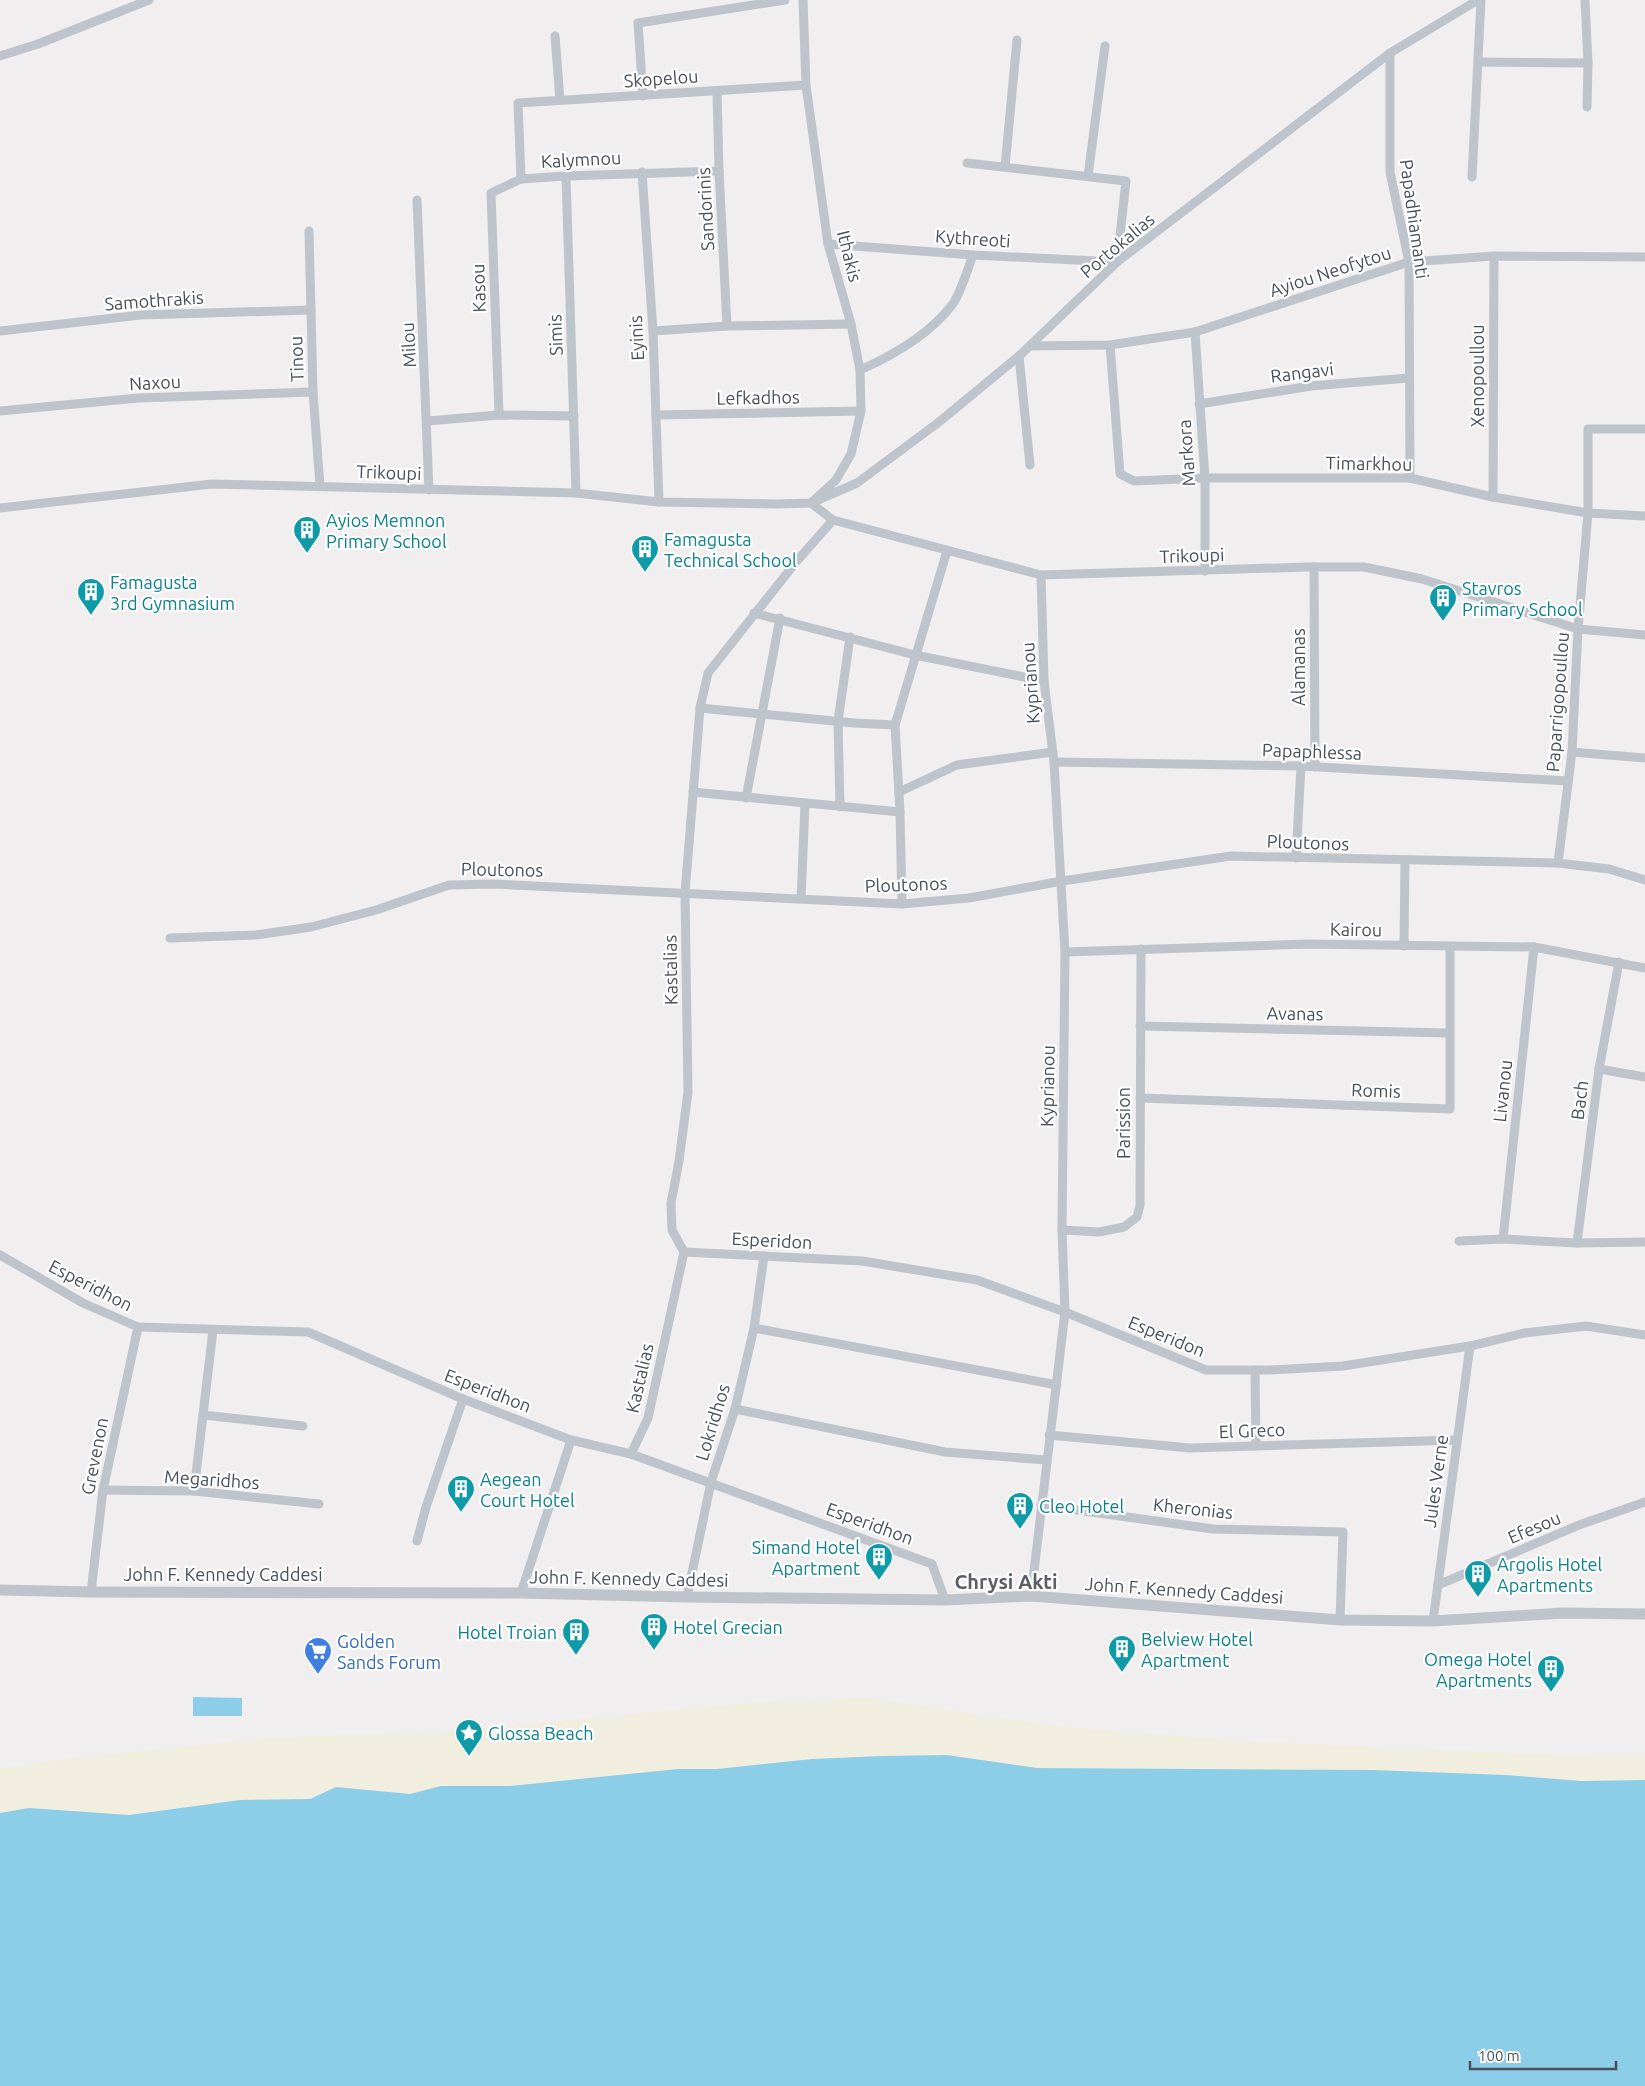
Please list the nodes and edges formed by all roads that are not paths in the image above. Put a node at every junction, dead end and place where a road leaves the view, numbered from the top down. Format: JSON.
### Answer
{"nodes":[{"id":1,"x":149,"y":0,"type":"edge"},
{"id":2,"x":785,"y":0,"type":"edge"},
{"id":3,"x":804,"y":0,"type":"edge"},
{"id":4,"x":1480,"y":0,"type":"edge"},
{"id":5,"x":1585,"y":0,"type":"edge"},
{"id":6,"x":555,"y":36,"type":"dead end"},
{"id":7,"x":1017,"y":40,"type":"dead end"},
{"id":8,"x":1105,"y":46,"type":"dead end"},
{"id":9,"x":1390,"y":53,"type":"junction"},
{"id":10,"x":0,"y":56,"type":"edge"},
{"id":11,"x":1479,"y":62,"type":"junction"},
{"id":12,"x":1588,"y":63,"type":"junction"},
{"id":13,"x":806,"y":85,"type":"junction"},
{"id":14,"x":717,"y":91,"type":"junction"},
{"id":15,"x":644,"y":96,"type":"junction"},
{"id":16,"x":560,"y":100,"type":"junction"},
{"id":17,"x":518,"y":103,"type":"joint"},
{"id":18,"x":1587,"y":106,"type":"dead end"},
{"id":19,"x":967,"y":163,"type":"dead end"},
{"id":20,"x":1005,"y":167,"type":"junction"},
{"id":21,"x":719,"y":171,"type":"junction"},
{"id":22,"x":642,"y":172,"type":"junction"},
{"id":23,"x":566,"y":176,"type":"junction"},
{"id":24,"x":1088,"y":176,"type":"junction"},
{"id":25,"x":1472,"y":177,"type":"dead end"},
{"id":26,"x":521,"y":179,"type":"junction"},
{"id":27,"x":417,"y":200,"type":"dead end"},
{"id":28,"x":309,"y":231,"type":"dead end"},
{"id":29,"x":828,"y":244,"type":"junction"},
{"id":30,"x":973,"y":255,"type":"junction"},
{"id":31,"x":1494,"y":256,"type":"junction"},
{"id":32,"x":1645,"y":257,"type":"edge"},
{"id":33,"x":1117,"y":262,"type":"junction"},
{"id":34,"x":1409,"y":262,"type":"junction"},
{"id":35,"x":311,"y":310,"type":"junction"},
{"id":36,"x":851,"y":324,"type":"junction"},
{"id":37,"x":727,"y":326,"type":"junction"},
{"id":38,"x":0,"y":331,"type":"edge"},
{"id":39,"x":653,"y":331,"type":"junction"},
{"id":40,"x":1195,"y":332,"type":"junction"},
{"id":41,"x":1110,"y":345,"type":"junction"},
{"id":42,"x":1030,"y":346,"type":"junction"},
{"id":43,"x":1019,"y":356,"type":"junction"},
{"id":44,"x":860,"y":370,"type":"junction"},
{"id":45,"x":1410,"y":378,"type":"junction"},
{"id":46,"x":313,"y":392,"type":"junction"},
{"id":47,"x":1199,"y":404,"type":"junction"},
{"id":48,"x":0,"y":411,"type":"edge"},
{"id":49,"x":861,"y":411,"type":"junction"},
{"id":50,"x":499,"y":415,"type":"junction"},
{"id":51,"x":574,"y":416,"type":"junction"},
{"id":52,"x":656,"y":416,"type":"junction"},
{"id":53,"x":427,"y":420,"type":"junction"},
{"id":54,"x":1645,"y":429,"type":"edge"},
{"id":55,"x":1030,"y":465,"type":"dead end"},
{"id":56,"x":1205,"y":478,"type":"junction"},
{"id":57,"x":1410,"y":478,"type":"junction"},
{"id":58,"x":320,"y":486,"type":"junction"},
{"id":59,"x":429,"y":490,"type":"junction"},
{"id":60,"x":576,"y":493,"type":"junction"},
{"id":61,"x":1493,"y":497,"type":"junction"},
{"id":62,"x":659,"y":502,"type":"junction"},
{"id":63,"x":811,"y":503,"type":"junction"},
{"id":64,"x":778,"y":504,"type":"joint"},
{"id":65,"x":0,"y":508,"type":"edge"},
{"id":66,"x":1588,"y":513,"type":"junction"},
{"id":67,"x":1645,"y":516,"type":"edge"},
{"id":68,"x":833,"y":520,"type":"junction"},
{"id":69,"x":947,"y":550,"type":"junction"},
{"id":70,"x":1314,"y":567,"type":"junction"},
{"id":71,"x":1204,"y":571,"type":"junction"},
{"id":72,"x":1041,"y":575,"type":"junction"},
{"id":73,"x":754,"y":613,"type":"junction"},
{"id":74,"x":780,"y":618,"type":"junction"},
{"id":75,"x":1578,"y":629,"type":"junction"},
{"id":76,"x":1645,"y":635,"type":"edge"},
{"id":77,"x":850,"y":637,"type":"junction"},
{"id":78,"x":915,"y":655,"type":"junction"},
{"id":79,"x":1044,"y":681,"type":"junction"},
{"id":80,"x":700,"y":708,"type":"junction"},
{"id":81,"x":761,"y":714,"type":"junction"},
{"id":82,"x":838,"y":721,"type":"junction"},
{"id":83,"x":895,"y":725,"type":"junction"},
{"id":84,"x":1052,"y":752,"type":"junction"},
{"id":85,"x":1572,"y":752,"type":"junction"},
{"id":86,"x":1645,"y":758,"type":"edge"},
{"id":87,"x":1054,"y":762,"type":"junction"},
{"id":88,"x":1301,"y":766,"type":"junction"},
{"id":89,"x":1315,"y":767,"type":"junction"},
{"id":90,"x":1568,"y":781,"type":"junction"},
{"id":91,"x":693,"y":792,"type":"junction"},
{"id":92,"x":899,"y":792,"type":"junction"},
{"id":93,"x":746,"y":798,"type":"junction"},
{"id":94,"x":804,"y":804,"type":"junction"},
{"id":95,"x":840,"y":807,"type":"junction"},
{"id":96,"x":900,"y":812,"type":"junction"},
{"id":97,"x":1296,"y":858,"type":"junction"},
{"id":98,"x":1405,"y":860,"type":"junction"},
{"id":99,"x":1558,"y":863,"type":"junction"},
{"id":100,"x":1645,"y":880,"type":"edge"},
{"id":101,"x":1062,"y":881,"type":"junction"},
{"id":102,"x":685,"y":893,"type":"junction"},
{"id":103,"x":801,"y":899,"type":"junction"},
{"id":104,"x":902,"y":904,"type":"junction"},
{"id":105,"x":170,"y":938,"type":"dead end"},
{"id":106,"x":1404,"y":946,"type":"junction"},
{"id":107,"x":1450,"y":947,"type":"junction"},
{"id":108,"x":1534,"y":947,"type":"junction"},
{"id":109,"x":1141,"y":949,"type":"junction"},
{"id":110,"x":1065,"y":952,"type":"junction"},
{"id":111,"x":1619,"y":962,"type":"junction"},
{"id":112,"x":1645,"y":968,"type":"edge"},
{"id":113,"x":1140,"y":1026,"type":"junction"},
{"id":114,"x":1449,"y":1034,"type":"junction"},
{"id":115,"x":1599,"y":1069,"type":"junction"},
{"id":116,"x":1645,"y":1077,"type":"edge"},
{"id":117,"x":1140,"y":1098,"type":"junction"},
{"id":118,"x":1062,"y":1230,"type":"junction"},
{"id":119,"x":1503,"y":1239,"type":"junction"},
{"id":120,"x":1459,"y":1241,"type":"dead end"},
{"id":121,"x":1645,"y":1242,"type":"edge"},
{"id":122,"x":1577,"y":1243,"type":"junction"},
{"id":123,"x":684,"y":1252,"type":"junction"},
{"id":124,"x":0,"y":1255,"type":"edge"},
{"id":125,"x":764,"y":1256,"type":"junction"},
{"id":126,"x":1064,"y":1312,"type":"junction"},
{"id":127,"x":138,"y":1327,"type":"junction"},
{"id":128,"x":754,"y":1328,"type":"junction"},
{"id":129,"x":214,"y":1330,"type":"junction"},
{"id":130,"x":1645,"y":1335,"type":"edge"},
{"id":131,"x":1470,"y":1346,"type":"junction"},
{"id":132,"x":1254,"y":1370,"type":"junction"},
{"id":133,"x":1056,"y":1385,"type":"junction"},
{"id":134,"x":462,"y":1399,"type":"junction"},
{"id":135,"x":735,"y":1409,"type":"junction"},
{"id":136,"x":203,"y":1415,"type":"junction"},
{"id":137,"x":302,"y":1426,"type":"dead end"},
{"id":138,"x":1049,"y":1436,"type":"junction"},
{"id":139,"x":571,"y":1440,"type":"junction"},
{"id":140,"x":1457,"y":1440,"type":"junction"},
{"id":141,"x":1256,"y":1446,"type":"junction"},
{"id":142,"x":631,"y":1454,"type":"junction"},
{"id":143,"x":1046,"y":1460,"type":"junction"},
{"id":144,"x":711,"y":1482,"type":"junction"},
{"id":145,"x":103,"y":1490,"type":"junction"},
{"id":146,"x":194,"y":1492,"type":"junction"},
{"id":147,"x":1645,"y":1502,"type":"edge"},
{"id":148,"x":320,"y":1504,"type":"dead end"},
{"id":149,"x":1040,"y":1505,"type":"junction"},
{"id":150,"x":417,"y":1541,"type":"dead end"},
{"id":151,"x":1438,"y":1585,"type":"junction"},
{"id":152,"x":0,"y":1590,"type":"edge"},
{"id":153,"x":91,"y":1592,"type":"junction"},
{"id":154,"x":522,"y":1593,"type":"junction"},
{"id":155,"x":1031,"y":1596,"type":"junction"},
{"id":156,"x":687,"y":1597,"type":"junction"},
{"id":157,"x":945,"y":1600,"type":"junction"},
{"id":158,"x":1645,"y":1614,"type":"edge"},
{"id":159,"x":1340,"y":1620,"type":"junction"},
{"id":160,"x":1433,"y":1621,"type":"junction"}],
"edges":[{"from":1,"to":10,"type":"street"},
{"from":2,"to":15,"type":"street"},
{"from":3,"to":13,"type":"street","name":"Ithakis"},
{"from":4,"to":9,"type":"street","name":"Portokalias"},
{"from":4,"to":11,"type":"street"},
{"from":5,"to":12,"type":"street"},
{"from":6,"to":16,"type":"street"},
{"from":7,"to":20,"type":"street"},
{"from":8,"to":24,"type":"street"},
{"from":9,"to":33,"type":"street","name":"Portokalias"},
{"from":9,"to":34,"type":"street","name":"Papadhiamanti"},
{"from":11,"to":12,"type":"street"},
{"from":11,"to":25,"type":"street"},
{"from":12,"to":18,"type":"street"},
{"from":13,"to":14,"type":"street","name":"Skopelou"},
{"from":13,"to":29,"type":"street","name":"Ithakis"},
{"from":14,"to":15,"type":"street","name":"Skopelou"},
{"from":14,"to":21,"type":"street","name":"Sandorinis"},
{"from":15,"to":16,"type":"street","name":"Skopelou"},
{"from":16,"to":17,"type":"street","name":"Skopelou"},
{"from":17,"to":26,"type":"street","name":"Kalymnou"},
{"from":19,"to":20,"type":"street"},
{"from":20,"to":24,"type":"street"},
{"from":21,"to":22,"type":"street","name":"Kalymnou"},
{"from":21,"to":37,"type":"street","name":"Sandorinis"},
{"from":22,"to":23,"type":"street","name":"Kalymnou"},
{"from":22,"to":39,"type":"street","name":"Eyinis"},
{"from":23,"to":26,"type":"street","name":"Kalymnou"},
{"from":23,"to":51,"type":"street","name":"Simis"},
{"from":24,"to":33,"type":"street"},
{"from":26,"to":50,"type":"street","name":"Kasou"},
{"from":27,"to":53,"type":"street","name":"Milou"},
{"from":28,"to":35,"type":"street","name":"Tinou"},
{"from":29,"to":30,"type":"street","name":"Kythreoti"},
{"from":29,"to":36,"type":"street","name":"Ithakis"},
{"from":30,"to":33,"type":"street","name":"Kythreoti"},
{"from":30,"to":44,"type":"street"},
{"from":31,"to":32,"type":"street","name":"Ayiou Neofytou"},
{"from":31,"to":34,"type":"street","name":"Ayiou Neofytou"},
{"from":31,"to":61,"type":"street","name":"Xenopoullou"},
{"from":33,"to":42,"type":"street","name":"Portokalias"},
{"from":34,"to":40,"type":"street","name":"Ayiou Neofytou"},
{"from":34,"to":45,"type":"street","name":"Papadhiamanti"},
{"from":35,"to":38,"type":"street","name":"Samothrakis"},
{"from":35,"to":46,"type":"street","name":"Tinou"},
{"from":36,"to":37,"type":"street"},
{"from":36,"to":44,"type":"street","name":"Ithakis"},
{"from":37,"to":39,"type":"street"},
{"from":39,"to":52,"type":"street","name":"Eyinis"},
{"from":40,"to":41,"type":"street","name":"Ayiou Neofytou"},
{"from":40,"to":47,"type":"street","name":"Markora"},
{"from":41,"to":42,"type":"street","name":"Ayiou Neofytou"},
{"from":41,"to":56,"type":"street","name":"Timarkhou"},
{"from":42,"to":43,"type":"street","name":"Portokalias"},
{"from":43,"to":55,"type":"street"},
{"from":43,"to":63,"type":"street","name":"Portokalias"},
{"from":44,"to":49,"type":"street","name":"Ithakis"},
{"from":45,"to":47,"type":"street","name":"Rangavi"},
{"from":45,"to":57,"type":"street","name":"Papadhiamanti"},
{"from":46,"to":48,"type":"street","name":"Naxou"},
{"from":46,"to":58,"type":"street","name":"Tinou"},
{"from":47,"to":56,"type":"street","name":"Markora"},
{"from":49,"to":52,"type":"street","name":"Lefkadhos"},
{"from":49,"to":63,"type":"street","name":"Ithakis"},
{"from":50,"to":51,"type":"street"},
{"from":50,"to":53,"type":"street"},
{"from":51,"to":60,"type":"street","name":"Simis"},
{"from":52,"to":62,"type":"street","name":"Eyinis"},
{"from":53,"to":59,"type":"street","name":"Milou"},
{"from":54,"to":66,"type":"street","name":"Paparrigopoullou"},
{"from":56,"to":57,"type":"street","name":"Timarkhou"},
{"from":56,"to":71,"type":"street","name":"Markora"},
{"from":57,"to":61,"type":"street","name":"Timarkhou"},
{"from":58,"to":59,"type":"street","name":"Trikoupi"},
{"from":58,"to":65,"type":"street","name":"Trikoupi"},
{"from":59,"to":60,"type":"street","name":"Trikoupi"},
{"from":60,"to":62,"type":"street","name":"Trikoupi"},
{"from":61,"to":66,"type":"street","name":"Timarkhou"},
{"from":62,"to":64,"type":"street","name":"Trikoupi"},
{"from":63,"to":64,"type":"street","name":"Portokalias"},
{"from":63,"to":68,"type":"street","name":"Trikoupi"},
{"from":66,"to":67,"type":"street","name":"Timarkhou"},
{"from":66,"to":75,"type":"street","name":"Paparrigopoullou"},
{"from":68,"to":69,"type":"street","name":"Trikoupi"},
{"from":68,"to":73,"type":"street","name":"Kastalias"},
{"from":69,"to":72,"type":"street","name":"Trikoupi"},
{"from":69,"to":78,"type":"street"},
{"from":70,"to":71,"type":"street","name":"Trikoupi"},
{"from":70,"to":75,"type":"street","name":"Trikoupi"},
{"from":70,"to":89,"type":"street","name":"Alamanas"},
{"from":71,"to":72,"type":"street","name":"Trikoupi"},
{"from":72,"to":79,"type":"street","name":"Kyprianou"},
{"from":73,"to":74,"type":"street"},
{"from":73,"to":80,"type":"street","name":"Kastalias"},
{"from":74,"to":77,"type":"street"},
{"from":74,"to":81,"type":"street"},
{"from":75,"to":76,"type":"street","name":"Trikoupi"},
{"from":75,"to":85,"type":"street","name":"Paparrigopoullou"},
{"from":77,"to":78,"type":"street"},
{"from":77,"to":82,"type":"street"},
{"from":78,"to":79,"type":"street"},
{"from":78,"to":83,"type":"street"},
{"from":79,"to":84,"type":"street","name":"Kyprianou"},
{"from":80,"to":81,"type":"street"},
{"from":80,"to":91,"type":"street","name":"Kastalias"},
{"from":81,"to":82,"type":"street"},
{"from":81,"to":93,"type":"street"},
{"from":82,"to":83,"type":"street"},
{"from":82,"to":95,"type":"street"},
{"from":83,"to":92,"type":"street"},
{"from":84,"to":87,"type":"street","name":"Kyprianou"},
{"from":84,"to":92,"type":"street"},
{"from":85,"to":86,"type":"street"},
{"from":85,"to":90,"type":"street","name":"Paparrigopoullou"},
{"from":87,"to":88,"type":"street","name":"Papaphlessa"},
{"from":87,"to":101,"type":"street","name":"Kyprianou"},
{"from":88,"to":89,"type":"street","name":"Papaphlessa"},
{"from":88,"to":97,"type":"street"},
{"from":89,"to":90,"type":"street","name":"Papaphlessa"},
{"from":90,"to":99,"type":"street","name":"Paparrigopoullou"},
{"from":91,"to":93,"type":"street"},
{"from":91,"to":102,"type":"street","name":"Kastalias"},
{"from":92,"to":96,"type":"street"},
{"from":93,"to":94,"type":"street"},
{"from":94,"to":95,"type":"street"},
{"from":94,"to":103,"type":"street"},
{"from":95,"to":96,"type":"street"},
{"from":96,"to":104,"type":"street"},
{"from":97,"to":98,"type":"street","name":"Ploutonos"},
{"from":97,"to":101,"type":"street","name":"Ploutonos"},
{"from":98,"to":99,"type":"street","name":"Ploutonos"},
{"from":98,"to":106,"type":"street"},
{"from":99,"to":100,"type":"street","name":"Ploutonos"},
{"from":101,"to":104,"type":"street","name":"Ploutonos"},
{"from":101,"to":110,"type":"street","name":"Kyprianou"},
{"from":102,"to":103,"type":"street","name":"Ploutonos"},
{"from":102,"to":105,"type":"street","name":"Ploutonos"},
{"from":102,"to":123,"type":"street","name":"Kastalias"},
{"from":103,"to":104,"type":"street","name":"Ploutonos"},
{"from":106,"to":107,"type":"street","name":"Kairou"},
{"from":106,"to":109,"type":"street","name":"Kairou"},
{"from":107,"to":108,"type":"street","name":"Kairou"},
{"from":107,"to":114,"type":"street","name":"Romis"},
{"from":108,"to":111,"type":"street","name":"Kairou"},
{"from":108,"to":119,"type":"street","name":"Livanou"},
{"from":109,"to":110,"type":"street","name":"Kairou"},
{"from":109,"to":113,"type":"street","name":"Parission"},
{"from":110,"to":118,"type":"street","name":"Kyprianou"},
{"from":111,"to":112,"type":"street","name":"Kairou"},
{"from":111,"to":115,"type":"street","name":"Bach"},
{"from":113,"to":114,"type":"street","name":"Avanas"},
{"from":113,"to":117,"type":"street","name":"Parission"},
{"from":114,"to":117,"type":"street","name":"Romis"},
{"from":115,"to":116,"type":"street"},
{"from":115,"to":122,"type":"street","name":"Bach"},
{"from":117,"to":118,"type":"street","name":"Parission"},
{"from":118,"to":126,"type":"street","name":"Kyprianou"},
{"from":119,"to":120,"type":"street"},
{"from":119,"to":122,"type":"street"},
{"from":121,"to":122,"type":"street"},
{"from":123,"to":125,"type":"street","name":"Esperidon"},
{"from":123,"to":142,"type":"street","name":"Kastalias"},
{"from":124,"to":127,"type":"street","name":"Esperidhon"},
{"from":125,"to":126,"type":"street","name":"Esperidon"},
{"from":125,"to":128,"type":"street","name":"Lokridhos"},
{"from":126,"to":132,"type":"street","name":"Esperidon"},
{"from":126,"to":133,"type":"street","name":"Kyprianou"},
{"from":127,"to":129,"type":"street","name":"Esperidhon"},
{"from":127,"to":145,"type":"street","name":"Grevenon"},
{"from":128,"to":133,"type":"street"},
{"from":128,"to":135,"type":"street","name":"Lokridhos"},
{"from":129,"to":134,"type":"street","name":"Esperidhon"},
{"from":129,"to":136,"type":"street"},
{"from":130,"to":131,"type":"street","name":"Esperidon"},
{"from":131,"to":132,"type":"street","name":"Esperidon"},
{"from":131,"to":140,"type":"street","name":"Jules Verne"},
{"from":132,"to":141,"type":"street"},
{"from":133,"to":138,"type":"street","name":"Kyprianou"},
{"from":134,"to":139,"type":"street","name":"Esperidhon"},
{"from":134,"to":150,"type":"street"},
{"from":135,"to":143,"type":"street"},
{"from":135,"to":144,"type":"street","name":"Lokridhos"},
{"from":136,"to":137,"type":"street"},
{"from":136,"to":146,"type":"street"},
{"from":138,"to":141,"type":"street","name":"El Greco"},
{"from":138,"to":143,"type":"street","name":"Kyprianou"},
{"from":139,"to":142,"type":"street","name":"Esperidhon"},
{"from":139,"to":154,"type":"street"},
{"from":140,"to":141,"type":"street","name":"El Greco"},
{"from":140,"to":151,"type":"street","name":"Jules Verne"},
{"from":142,"to":144,"type":"street","name":"Esperidhon"},
{"from":143,"to":149,"type":"street","name":"Kyprianou"},
{"from":144,"to":156,"type":"street","name":"Lokridhos"},
{"from":144,"to":157,"type":"street","name":"Esperidhon"},
{"from":145,"to":146,"type":"street","name":"Megaridhos"},
{"from":145,"to":153,"type":"street","name":"Grevenon"},
{"from":146,"to":148,"type":"street","name":"Megaridhos"},
{"from":147,"to":151,"type":"street","name":"Efesou"},
{"from":149,"to":155,"type":"street","name":"Kyprianou"},
{"from":149,"to":159,"type":"street","name":"Kheronias"},
{"from":151,"to":160,"type":"street","name":"Jules Verne"},
{"from":152,"to":153,"type":"street","name":"John F. Kennedy Caddesi"},
{"from":153,"to":154,"type":"street","name":"John F. Kennedy Caddesi"},
{"from":154,"to":156,"type":"street","name":"John F. Kennedy Caddesi"},
{"from":155,"to":157,"type":"street","name":"John F. Kennedy Caddesi"},
{"from":155,"to":159,"type":"street","name":"John F. Kennedy Caddesi"},
{"from":156,"to":157,"type":"street","name":"John F. Kennedy Caddesi"},
{"from":158,"to":160,"type":"street","name":"John F. Kennedy Caddesi"},
{"from":159,"to":160,"type":"street","name":"John F. Kennedy Caddesi"}]}
